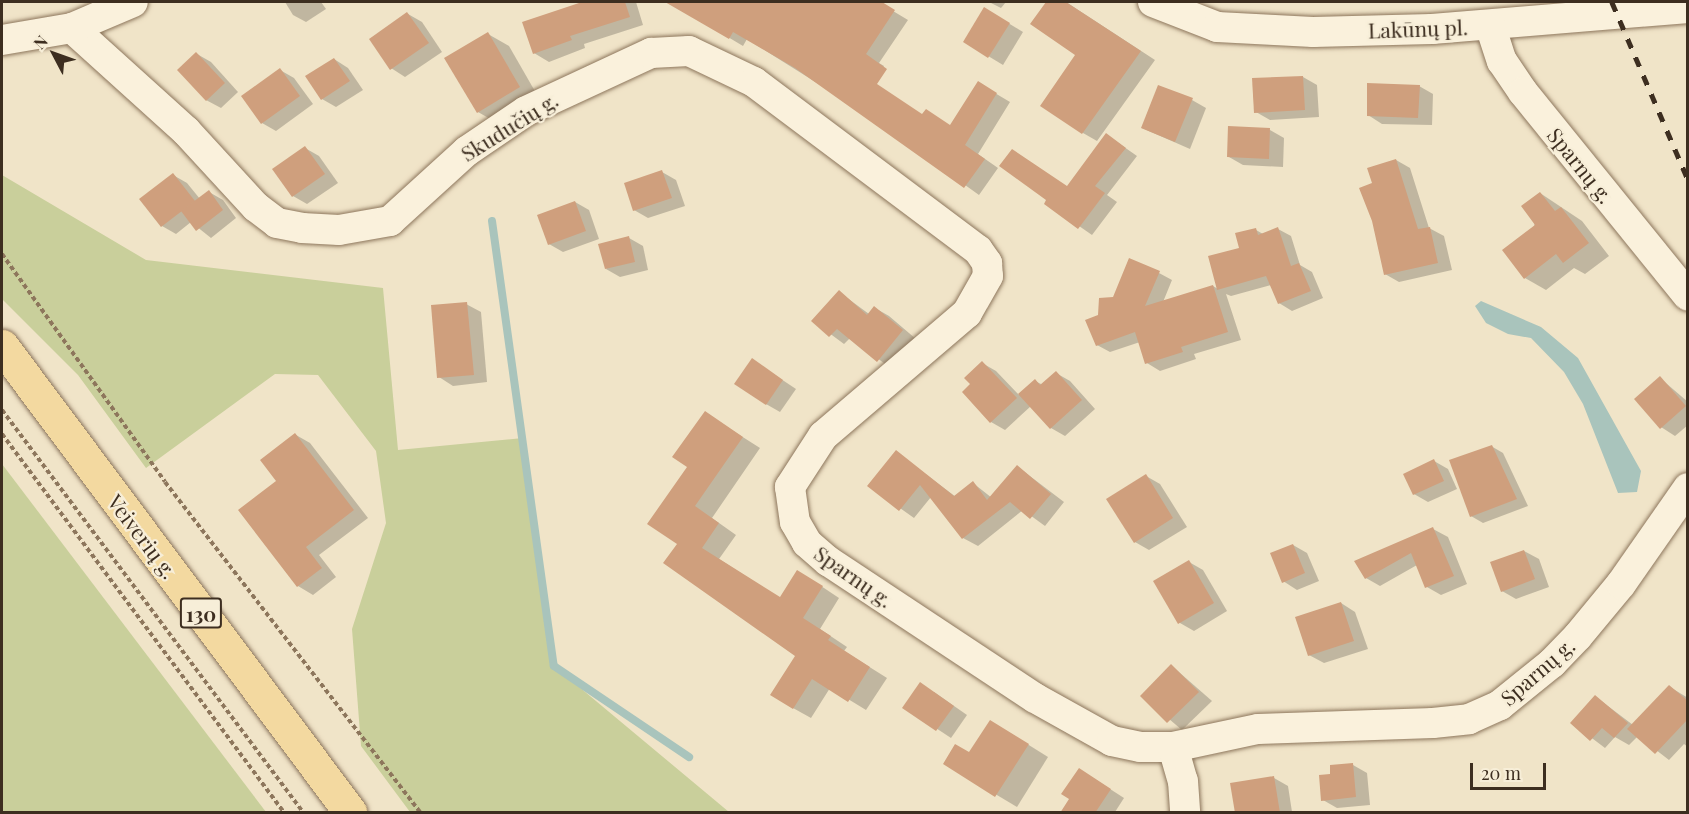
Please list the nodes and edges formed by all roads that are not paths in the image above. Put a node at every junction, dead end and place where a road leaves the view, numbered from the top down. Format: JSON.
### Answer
{"nodes":[{"id":1,"x":133,"y":2,"type":"edge"},
{"id":2,"x":1153,"y":2,"type":"edge"},
{"id":3,"x":1688,"y":8,"type":"edge"},
{"id":4,"x":1490,"y":25,"type":"junction"},
{"id":5,"x":72,"y":28,"type":"junction"},
{"id":6,"x":2,"y":40,"type":"edge"},
{"id":7,"x":978,"y":250,"type":"joint"},
{"id":8,"x":1688,"y":296,"type":"edge"},
{"id":9,"x":2,"y":346,"type":"edge"},
{"id":10,"x":1688,"y":488,"type":"edge"},
{"id":11,"x":1173,"y":747,"type":"junction"},
{"id":12,"x":350,"y":813,"type":"edge"},
{"id":13,"x":1185,"y":813,"type":"edge"}],
"edges":[{"from":1,"to":5,"type":"street"},
{"from":2,"to":4,"type":"street","name":"Lakūnų pl."},
{"from":3,"to":4,"type":"street","name":"Lakūnų pl."},
{"from":4,"to":8,"type":"street","name":"Sparnų g."},
{"from":5,"to":6,"type":"street"},
{"from":5,"to":7,"type":"street","name":"Skudučių g."},
{"from":7,"to":11,"type":"street","name":"Sparnų g."},
{"from":9,"to":12,"type":"main road","name":"Veiverių g.","number":"130"},
{"from":10,"to":11,"type":"street","name":"Sparnų g."},
{"from":11,"to":13,"type":"street"}]}
